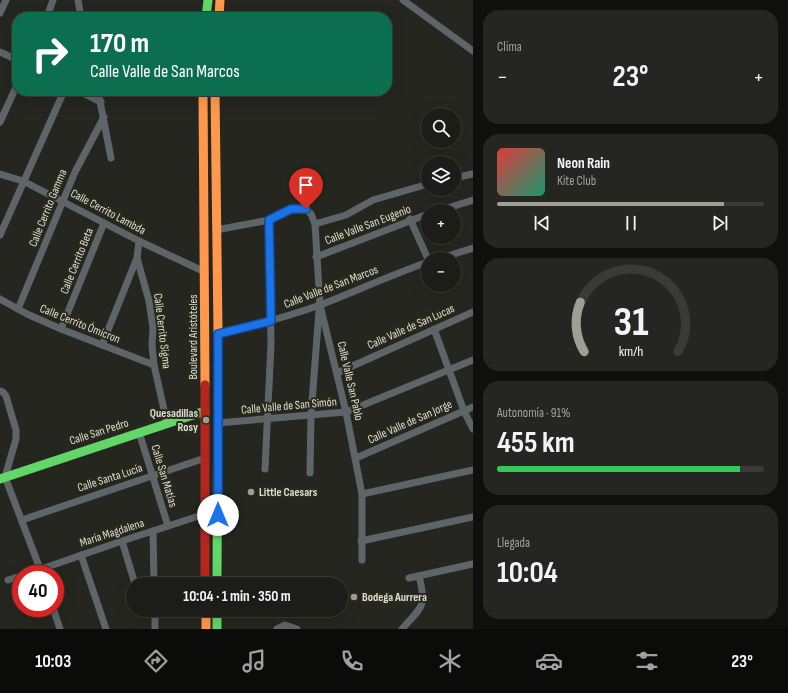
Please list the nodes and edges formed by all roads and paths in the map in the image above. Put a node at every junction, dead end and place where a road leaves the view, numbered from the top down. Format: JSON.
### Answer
{"nodes":[{"id":1,"x":6,"y":0,"type":"edge"},
{"id":2,"x":53,"y":0,"type":"edge"},
{"id":3,"x":78,"y":0,"type":"edge"},
{"id":4,"x":208,"y":0,"type":"edge"},
{"id":5,"x":220,"y":0,"type":"edge"},
{"id":6,"x":403,"y":0,"type":"edge"},
{"id":7,"x":49,"y":12,"type":"edge"},
{"id":8,"x":80,"y":12,"type":"edge"},
{"id":9,"x":207,"y":12,"type":"edge"},
{"id":10,"x":219,"y":12,"type":"edge"},
{"id":11,"x":0,"y":13,"type":"edge"},
{"id":12,"x":473,"y":51,"type":"edge"},
{"id":13,"x":0,"y":52,"type":"edge"},
{"id":14,"x":12,"y":58,"type":"edge"},
{"id":15,"x":12,"y":96,"type":"edge"},
{"id":16,"x":62,"y":96,"type":"edge"},
{"id":17,"x":89,"y":96,"type":"edge"},
{"id":18,"x":99,"y":96,"type":"edge"},
{"id":19,"x":203,"y":96,"type":"edge"},
{"id":20,"x":215,"y":96,"type":"edge"},
{"id":21,"x":101,"y":102,"type":"junction"},
{"id":22,"x":104,"y":118,"type":"junction"},
{"id":23,"x":0,"y":122,"type":"edge"},
{"id":24,"x":111,"y":158,"type":"dead end"},
{"id":25,"x":0,"y":174,"type":"edge"},
{"id":26,"x":473,"y":174,"type":"edge"},
{"id":27,"x":461,"y":177,"type":"edge"},
{"id":28,"x":23,"y":181,"type":"junction"},
{"id":29,"x":421,"y":186,"type":"edge"},
{"id":30,"x":473,"y":200,"type":"edge"},
{"id":31,"x":64,"y":202,"type":"junction"},
{"id":32,"x":460,"y":204,"type":"edge"},
{"id":33,"x":421,"y":216,"type":"edge"},
{"id":34,"x":410,"y":219,"type":"junction"},
{"id":35,"x":269,"y":220,"type":"junction"},
{"id":36,"x":104,"y":223,"type":"junction"},
{"id":37,"x":315,"y":224,"type":"junction"},
{"id":38,"x":216,"y":230,"type":"junction"},
{"id":39,"x":0,"y":235,"type":"edge"},
{"id":40,"x":138,"y":241,"type":"junction"},
{"id":41,"x":473,"y":248,"type":"edge"},
{"id":42,"x":424,"y":252,"type":"edge"},
{"id":43,"x":460,"y":252,"type":"edge"},
{"id":44,"x":316,"y":257,"type":"junction"},
{"id":45,"x":138,"y":258,"type":"junction"},
{"id":46,"x":421,"y":264,"type":"edge"},
{"id":47,"x":205,"y":272,"type":"junction"},
{"id":48,"x":1,"y":301,"type":"edge"},
{"id":49,"x":320,"y":305,"type":"junction"},
{"id":50,"x":18,"y":309,"type":"junction"},
{"id":51,"x":473,"y":312,"type":"edge"},
{"id":52,"x":271,"y":321,"type":"junction"},
{"id":53,"x":434,"y":328,"type":"junction"},
{"id":54,"x":61,"y":329,"type":"junction"},
{"id":55,"x":205,"y":334,"type":"junction"},
{"id":56,"x":218,"y":334,"type":"junction"},
{"id":57,"x":102,"y":345,"type":"junction"},
{"id":58,"x":473,"y":360,"type":"edge"},
{"id":59,"x":154,"y":365,"type":"junction"},
{"id":60,"x":450,"y":370,"type":"junction"},
{"id":61,"x":337,"y":372,"type":"junction"},
{"id":62,"x":0,"y":391,"type":"edge"},
{"id":63,"x":473,"y":407,"type":"edge"},
{"id":64,"x":205,"y":411,"type":"junction"},
{"id":65,"x":464,"y":411,"type":"junction"},
{"id":66,"x":346,"y":412,"type":"junction"},
{"id":67,"x":311,"y":415,"type":"junction"},
{"id":68,"x":268,"y":420,"type":"junction"},
{"id":69,"x":167,"y":423,"type":"junction"},
{"id":70,"x":217,"y":423,"type":"junction"},
{"id":71,"x":473,"y":429,"type":"edge"},
{"id":72,"x":139,"y":432,"type":"junction"},
{"id":73,"x":205,"y":458,"type":"junction"},
{"id":74,"x":356,"y":458,"type":"junction"},
{"id":75,"x":266,"y":469,"type":"dead end"},
{"id":76,"x":473,"y":470,"type":"edge"},
{"id":77,"x":310,"y":473,"type":"dead end"},
{"id":78,"x":152,"y":476,"type":"junction"},
{"id":79,"x":3,"y":478,"type":"edge"},
{"id":80,"x":362,"y":494,"type":"junction"},
{"id":81,"x":473,"y":517,"type":"edge"},
{"id":82,"x":205,"y":518,"type":"junction"},
{"id":83,"x":22,"y":520,"type":"junction"},
{"id":84,"x":168,"y":526,"type":"junction"},
{"id":85,"x":153,"y":531,"type":"junction"},
{"id":86,"x":122,"y":541,"type":"junction"},
{"id":87,"x":361,"y":541,"type":"junction"},
{"id":88,"x":81,"y":555,"type":"junction"},
{"id":89,"x":362,"y":560,"type":"dead end"},
{"id":90,"x":473,"y":564,"type":"edge"},
{"id":91,"x":38,"y":565,"type":"edge"},
{"id":92,"x":57,"y":565,"type":"edge"},
{"id":93,"x":205,"y":569,"type":"junction"},
{"id":94,"x":217,"y":573,"type":"junction"},
{"id":95,"x":419,"y":576,"type":"junction"},
{"id":96,"x":133,"y":577,"type":"edge"},
{"id":97,"x":154,"y":577,"type":"edge"},
{"id":98,"x":205,"y":577,"type":"edge"},
{"id":99,"x":217,"y":577,"type":"edge"},
{"id":100,"x":409,"y":578,"type":"dead end"},
{"id":101,"x":12,"y":579,"type":"edge"},
{"id":102,"x":8,"y":580,"type":"dead end"},
{"id":103,"x":56,"y":617,"type":"edge"},
{"id":104,"x":155,"y":617,"type":"edge"},
{"id":105,"x":206,"y":617,"type":"edge"},
{"id":106,"x":217,"y":617,"type":"edge"},
{"id":107,"x":60,"y":629,"type":"edge"},
{"id":108,"x":106,"y":629,"type":"edge"},
{"id":109,"x":155,"y":629,"type":"edge"},
{"id":110,"x":206,"y":629,"type":"edge"},
{"id":111,"x":217,"y":629,"type":"edge"},
{"id":112,"x":277,"y":629,"type":"edge"},
{"id":113,"x":298,"y":629,"type":"edge"},
{"id":114,"x":402,"y":629,"type":"edge"}],
"edges":[{"from":1,"to":11,"type":"street"},
{"from":2,"to":7,"type":"street"},
{"from":3,"to":8,"type":"street"},
{"from":4,"to":9,"type":"street"},
{"from":5,"to":10,"type":"street"},
{"from":6,"to":12,"type":"street"},
{"from":13,"to":14,"type":"street"},
{"from":15,"to":23,"type":"street"},
{"from":16,"to":28,"type":"street"},
{"from":17,"to":21,"type":"street"},
{"from":18,"to":21,"type":"street"},
{"from":19,"to":47,"type":"street","name":"Boulevard Aristóteles"},
{"from":20,"to":38,"type":"street","name":"Boulevard Aristóteles"},
{"from":21,"to":22,"type":"street"},
{"from":22,"to":24,"type":"street"},
{"from":22,"to":31,"type":"street","name":"Calle Cerrito Gamma"},
{"from":25,"to":28,"type":"street","name":"Calle Cerrito Lambda"},
{"from":26,"to":27,"type":"street"},
{"from":28,"to":31,"type":"street","name":"Calle Cerrito Lambda"},
{"from":28,"to":39,"type":"street"},
{"from":29,"to":37,"type":"street"},
{"from":30,"to":32,"type":"street"},
{"from":31,"to":36,"type":"street","name":"Calle Cerrito Lambda"},
{"from":31,"to":50,"type":"street","name":"Calle Cerrito Gamma"},
{"from":33,"to":34,"type":"street","name":"Calle Valle San Eugenio"},
{"from":34,"to":42,"type":"street"},
{"from":34,"to":44,"type":"street","name":"Calle Valle San Eugenio"},
{"from":35,"to":37,"type":"street","name":"Calle Valle San Pablo"},
{"from":35,"to":38,"type":"street"},
{"from":35,"to":52,"type":"street"},
{"from":36,"to":40,"type":"street","name":"Calle Cerrito Lambda"},
{"from":36,"to":54,"type":"street","name":"Calle Cerrito Beta"},
{"from":37,"to":44,"type":"street","name":"Calle Valle San Pablo"},
{"from":38,"to":56,"type":"street","name":"Boulevard Aristóteles"},
{"from":40,"to":45,"type":"street","name":"Calle Cerrito Sigma"},
{"from":40,"to":47,"type":"street","name":"Calle Cerrito Lambda"},
{"from":41,"to":43,"type":"street"},
{"from":44,"to":49,"type":"street","name":"Calle Valle San Pablo"},
{"from":45,"to":57,"type":"street"},
{"from":45,"to":59,"type":"street","name":"Calle Cerrito Sigma"},
{"from":46,"to":49,"type":"street","name":"Calle Valle de San Marcos"},
{"from":47,"to":55,"type":"street","name":"Boulevard Aristóteles"},
{"from":48,"to":50,"type":"street","name":"Calle Cerrito Ómicron"},
{"from":49,"to":52,"type":"street","name":"Calle Valle de San Marcos"},
{"from":49,"to":61,"type":"street","name":"Calle Valle San Pablo"},
{"from":49,"to":67,"type":"street"},
{"from":50,"to":54,"type":"street","name":"Calle Cerrito Ómicron"},
{"from":51,"to":53,"type":"street","name":"Calle Valle de San Lucas"},
{"from":52,"to":56,"type":"street","name":"Calle Valle de San Marcos"},
{"from":52,"to":68,"type":"street"},
{"from":53,"to":60,"type":"street"},
{"from":53,"to":61,"type":"street","name":"Calle Valle de San Lucas"},
{"from":54,"to":57,"type":"street","name":"Calle Cerrito Ómicron"},
{"from":55,"to":56,"type":"street"},
{"from":55,"to":64,"type":"street","name":"Boulevard Aristóteles"},
{"from":56,"to":70,"type":"street","name":"Boulevard Aristóteles"},
{"from":57,"to":59,"type":"street","name":"Calle Cerrito Ómicron"},
{"from":58,"to":60,"type":"street","name":"Calle Valle de San Simón"},
{"from":59,"to":69,"type":"street","name":"Calle Cerrito Sigma"},
{"from":60,"to":65,"type":"street"},
{"from":60,"to":66,"type":"street","name":"Calle Valle de San Simón"},
{"from":61,"to":66,"type":"street","name":"Calle Valle San Pablo"},
{"from":62,"to":79,"type":"street"},
{"from":63,"to":65,"type":"street","name":"Calle Valle de San Jorge"},
{"from":64,"to":69,"type":"street","name":"Calle San Pedro"},
{"from":64,"to":73,"type":"street","name":"Boulevard Aristóteles"},
{"from":65,"to":71,"type":"street"},
{"from":65,"to":74,"type":"street","name":"Calle Valle de San Jorge"},
{"from":66,"to":67,"type":"street","name":"Calle Valle de San Simón"},
{"from":66,"to":74,"type":"street","name":"Calle Valle San Pablo"},
{"from":67,"to":68,"type":"street","name":"Calle Valle de San Simón"},
{"from":67,"to":77,"type":"street"},
{"from":68,"to":70,"type":"street","name":"Calle Valle de San Simón"},
{"from":68,"to":75,"type":"street"},
{"from":69,"to":72,"type":"street","name":"Calle San Pedro"},
{"from":70,"to":94,"type":"street","name":"Boulevard Aristóteles"},
{"from":72,"to":78,"type":"street","name":"Calle San Matías"},
{"from":72,"to":79,"type":"street","name":"Calle San Pedro"},
{"from":73,"to":78,"type":"street","name":"Calle Santa Lucía"},
{"from":73,"to":82,"type":"street","name":"Boulevard Aristóteles"},
{"from":74,"to":80,"type":"street","name":"Calle Valle San Pablo"},
{"from":76,"to":80,"type":"street"},
{"from":78,"to":83,"type":"street","name":"Calle Santa Lucía"},
{"from":78,"to":84,"type":"street","name":"Calle San Matías"},
{"from":79,"to":83,"type":"street"},
{"from":80,"to":87,"type":"street","name":"Calle Valle San Pablo"},
{"from":81,"to":87,"type":"street"},
{"from":82,"to":84,"type":"street","name":"María Magdalena"},
{"from":82,"to":93,"type":"street","name":"Boulevard Aristóteles"},
{"from":83,"to":91,"type":"street"},
{"from":84,"to":85,"type":"street","name":"María Magdalena"},
{"from":85,"to":86,"type":"street","name":"María Magdalena"},
{"from":85,"to":97,"type":"street"},
{"from":86,"to":88,"type":"street","name":"María Magdalena"},
{"from":86,"to":96,"type":"street"},
{"from":87,"to":89,"type":"street","name":"Calle Valle San Pablo"},
{"from":88,"to":92,"type":"street","name":"María Magdalena"},
{"from":88,"to":108,"type":"street"},
{"from":90,"to":95,"type":"street"},
{"from":93,"to":94,"type":"street"},
{"from":93,"to":98,"type":"street","name":"Boulevard Aristóteles"},
{"from":94,"to":99,"type":"street","name":"Boulevard Aristóteles"},
{"from":95,"to":100,"type":"street"},
{"from":95,"to":114,"type":"street"},
{"from":101,"to":102,"type":"street"},
{"from":103,"to":107,"type":"street"},
{"from":104,"to":109,"type":"street"},
{"from":105,"to":110,"type":"street"},
{"from":106,"to":111,"type":"street"},
{"from":112,"to":113,"type":"street"}]}
